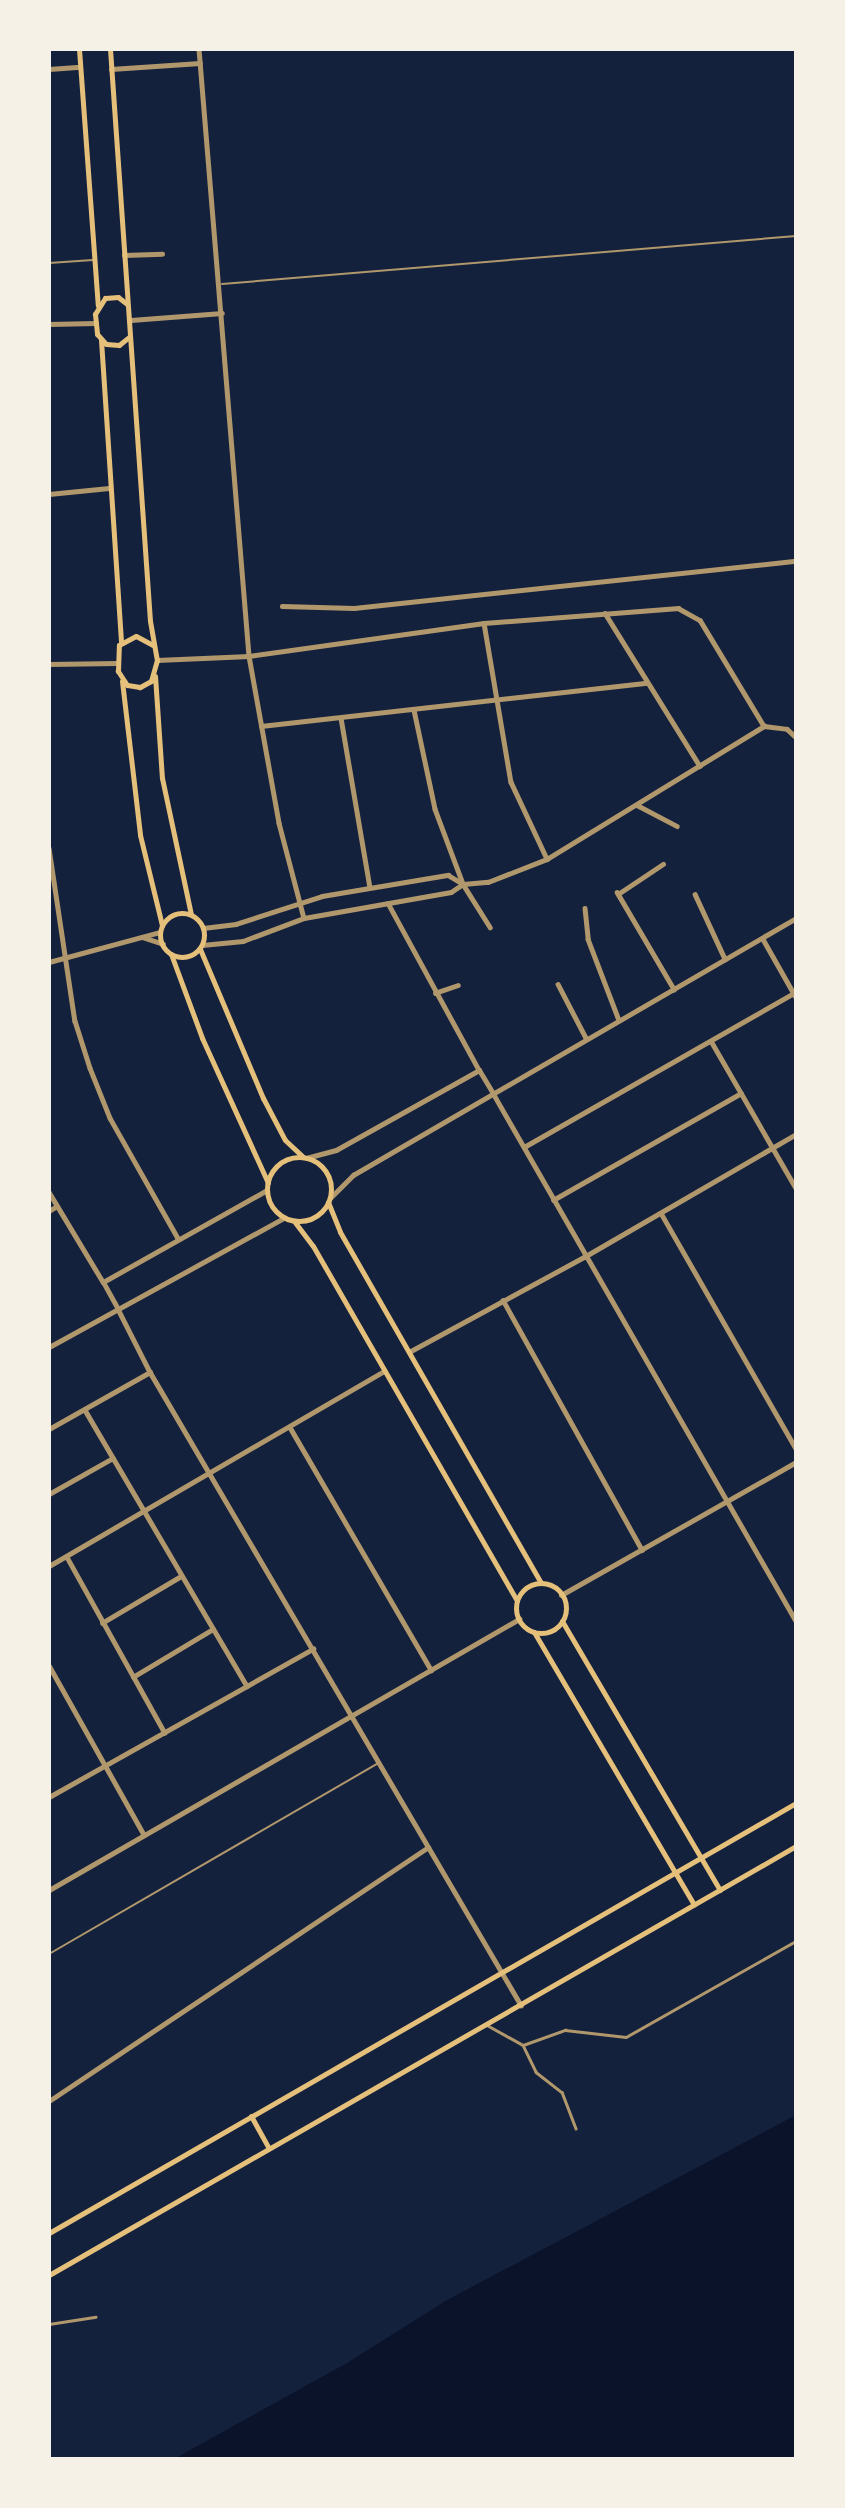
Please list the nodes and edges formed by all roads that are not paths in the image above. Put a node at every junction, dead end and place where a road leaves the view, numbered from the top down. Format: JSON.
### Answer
{"nodes":[{"id":1,"x":79,"y":49,"type":"edge"},
{"id":2,"x":110,"y":49,"type":"edge"},
{"id":3,"x":199,"y":49,"type":"edge"},
{"id":4,"x":200,"y":63,"type":"junction"},
{"id":5,"x":80,"y":67,"type":"junction"},
{"id":6,"x":49,"y":69,"type":"edge"},
{"id":7,"x":111,"y":69,"type":"junction"},
{"id":8,"x":796,"y":236,"type":"edge"},
{"id":9,"x":162,"y":254,"type":"dead end"},
{"id":10,"x":124,"y":256,"type":"junction"},
{"id":11,"x":94,"y":260,"type":"junction"},
{"id":12,"x":49,"y":263,"type":"edge"},
{"id":13,"x":220,"y":284,"type":"junction"},
{"id":14,"x":98,"y":305,"type":"junction"},
{"id":15,"x":128,"y":305,"type":"junction"},
{"id":16,"x":222,"y":313,"type":"junction"},
{"id":17,"x":131,"y":320,"type":"junction"},
{"id":18,"x":96,"y":323,"type":"junction"},
{"id":19,"x":49,"y":324,"type":"edge"},
{"id":20,"x":129,"y":337,"type":"junction"},
{"id":21,"x":101,"y":340,"type":"junction"},
{"id":22,"x":109,"y":488,"type":"junction"},
{"id":23,"x":49,"y":494,"type":"edge"},
{"id":24,"x":796,"y":561,"type":"edge"},
{"id":25,"x":282,"y":606,"type":"dead end"},
{"id":26,"x":605,"y":613,"type":"junction"},
{"id":27,"x":484,"y":623,"type":"junction"},
{"id":28,"x":121,"y":642,"type":"junction"},
{"id":29,"x":153,"y":645,"type":"junction"},
{"id":30,"x":248,"y":656,"type":"junction"},
{"id":31,"x":157,"y":660,"type":"junction"},
{"id":32,"x":117,"y":663,"type":"junction"},
{"id":33,"x":49,"y":664,"type":"edge"},
{"id":34,"x":155,"y":675,"type":"junction"},
{"id":35,"x":122,"y":681,"type":"junction"},
{"id":36,"x":647,"y":683,"type":"junction"},
{"id":37,"x":494,"y":698,"type":"junction"},
{"id":38,"x":414,"y":710,"type":"junction"},
{"id":39,"x":341,"y":718,"type":"junction"},
{"id":40,"x":261,"y":726,"type":"junction"},
{"id":41,"x":764,"y":726,"type":"junction"},
{"id":42,"x":796,"y":737,"type":"edge"},
{"id":43,"x":700,"y":765,"type":"junction"},
{"id":44,"x":636,"y":805,"type":"junction"},
{"id":45,"x":677,"y":826,"type":"dead end"},
{"id":46,"x":49,"y":848,"type":"edge"},
{"id":47,"x":547,"y":859,"type":"junction"},
{"id":48,"x":663,"y":864,"type":"dead end"},
{"id":49,"x":463,"y":884,"type":"junction"},
{"id":50,"x":370,"y":888,"type":"junction"},
{"id":51,"x":695,"y":894,"type":"dead end"},
{"id":52,"x":388,"y":903,"type":"junction"},
{"id":53,"x":298,"y":904,"type":"junction"},
{"id":54,"x":585,"y":908,"type":"dead end"},
{"id":55,"x":191,"y":914,"type":"junction"},
{"id":56,"x":304,"y":918,"type":"junction"},
{"id":57,"x":796,"y":918,"type":"edge"},
{"id":58,"x":161,"y":928,"type":"junction"},
{"id":59,"x":203,"y":928,"type":"junction"},
{"id":60,"x":490,"y":928,"type":"dead end"},
{"id":61,"x":142,"y":937,"type":"junction"},
{"id":62,"x":762,"y":938,"type":"junction"},
{"id":63,"x":163,"y":944,"type":"junction"},
{"id":64,"x":201,"y":947,"type":"junction"},
{"id":65,"x":171,"y":954,"type":"junction"},
{"id":66,"x":64,"y":959,"type":"junction"},
{"id":67,"x":725,"y":959,"type":"junction"},
{"id":68,"x":49,"y":962,"type":"edge"},
{"id":69,"x":558,"y":984,"type":"dead end"},
{"id":70,"x":458,"y":985,"type":"dead end"},
{"id":71,"x":674,"y":989,"type":"junction"},
{"id":72,"x":435,"y":993,"type":"junction"},
{"id":73,"x":795,"y":994,"type":"edge"},
{"id":74,"x":619,"y":1020,"type":"junction"},
{"id":75,"x":586,"y":1038,"type":"junction"},
{"id":76,"x":711,"y":1041,"type":"junction"},
{"id":77,"x":479,"y":1070,"type":"junction"},
{"id":78,"x":492,"y":1092,"type":"junction"},
{"id":79,"x":741,"y":1093,"type":"junction"},
{"id":80,"x":796,"y":1134,"type":"edge"},
{"id":81,"x":524,"y":1147,"type":"junction"},
{"id":82,"x":772,"y":1148,"type":"junction"},
{"id":83,"x":304,"y":1158,"type":"junction"},
{"id":84,"x":267,"y":1187,"type":"junction"},
{"id":85,"x":796,"y":1188,"type":"edge"},
{"id":86,"x":49,"y":1192,"type":"edge"},
{"id":87,"x":329,"y":1200,"type":"junction"},
{"id":88,"x":553,"y":1200,"type":"junction"},
{"id":89,"x":57,"y":1206,"type":"junction"},
{"id":90,"x":49,"y":1211,"type":"edge"},
{"id":91,"x":661,"y":1213,"type":"junction"},
{"id":92,"x":284,"y":1217,"type":"junction"},
{"id":93,"x":294,"y":1221,"type":"junction"},
{"id":94,"x":178,"y":1238,"type":"junction"},
{"id":95,"x":584,"y":1257,"type":"junction"},
{"id":96,"x":103,"y":1282,"type":"junction"},
{"id":97,"x":503,"y":1300,"type":"junction"},
{"id":98,"x":118,"y":1309,"type":"junction"},
{"id":99,"x":49,"y":1347,"type":"edge"},
{"id":100,"x":409,"y":1352,"type":"junction"},
{"id":101,"x":384,"y":1371,"type":"junction"},
{"id":102,"x":150,"y":1372,"type":"junction"},
{"id":103,"x":85,"y":1410,"type":"junction"},
{"id":104,"x":49,"y":1429,"type":"edge"},
{"id":105,"x":291,"y":1429,"type":"junction"},
{"id":106,"x":796,"y":1449,"type":"edge"},
{"id":107,"x":113,"y":1458,"type":"junction"},
{"id":108,"x":796,"y":1462,"type":"edge"},
{"id":109,"x":211,"y":1472,"type":"junction"},
{"id":110,"x":49,"y":1494,"type":"edge"},
{"id":111,"x":725,"y":1503,"type":"junction"},
{"id":112,"x":144,"y":1511,"type":"junction"},
{"id":113,"x":642,"y":1551,"type":"junction"},
{"id":114,"x":66,"y":1557,"type":"junction"},
{"id":115,"x":49,"y":1566,"type":"edge"},
{"id":116,"x":180,"y":1576,"type":"junction"},
{"id":117,"x":541,"y":1583,"type":"junction"},
{"id":118,"x":561,"y":1595,"type":"junction"},
{"id":119,"x":517,"y":1601,"type":"junction"},
{"id":120,"x":519,"y":1619,"type":"junction"},
{"id":121,"x":562,"y":1620,"type":"junction"},
{"id":122,"x":796,"y":1621,"type":"edge"},
{"id":123,"x":102,"y":1623,"type":"junction"},
{"id":124,"x":213,"y":1629,"type":"junction"},
{"id":125,"x":534,"y":1632,"type":"junction"},
{"id":126,"x":313,"y":1649,"type":"junction"},
{"id":127,"x":49,"y":1666,"type":"edge"},
{"id":128,"x":432,"y":1671,"type":"junction"},
{"id":129,"x":133,"y":1677,"type":"junction"},
{"id":130,"x":247,"y":1686,"type":"junction"},
{"id":131,"x":352,"y":1716,"type":"junction"},
{"id":132,"x":165,"y":1733,"type":"junction"},
{"id":133,"x":379,"y":1763,"type":"junction"},
{"id":134,"x":105,"y":1768,"type":"junction"},
{"id":135,"x":49,"y":1797,"type":"edge"},
{"id":136,"x":796,"y":1802,"type":"edge"},
{"id":137,"x":144,"y":1835,"type":"junction"},
{"id":138,"x":796,"y":1846,"type":"edge"},
{"id":139,"x":428,"y":1847,"type":"junction"},
{"id":140,"x":701,"y":1858,"type":"junction"},
{"id":141,"x":675,"y":1873,"type":"junction"},
{"id":142,"x":49,"y":1890,"type":"edge"},
{"id":143,"x":720,"y":1890,"type":"junction"},
{"id":144,"x":694,"y":1905,"type":"junction"},
{"id":145,"x":796,"y":1941,"type":"edge"},
{"id":146,"x":49,"y":1954,"type":"edge"},
{"id":147,"x":502,"y":1972,"type":"junction"},
{"id":148,"x":521,"y":2005,"type":"junction"},
{"id":149,"x":486,"y":2025,"type":"junction"},
{"id":150,"x":523,"y":2045,"type":"junction"},
{"id":151,"x":49,"y":2101,"type":"edge"},
{"id":152,"x":251,"y":2116,"type":"junction"},
{"id":153,"x":576,"y":2127,"type":"dead end"},
{"id":154,"x":269,"y":2148,"type":"junction"},
{"id":155,"x":49,"y":2233,"type":"edge"},
{"id":156,"x":49,"y":2275,"type":"edge"},
{"id":157,"x":95,"y":2317,"type":"dead end"},
{"id":158,"x":49,"y":2324,"type":"edge"}],
"edges":[{"from":1,"to":5,"type":"main road"},
{"from":2,"to":7,"type":"main road"},
{"from":3,"to":4,"type":"street"},
{"from":4,"to":7,"type":"street"},
{"from":4,"to":13,"type":"street"},
{"from":5,"to":6,"type":"street"},
{"from":5,"to":11,"type":"main road"},
{"from":7,"to":10,"type":"main road"},
{"from":8,"to":13,"type":"lane"},
{"from":9,"to":10,"type":"street"},
{"from":10,"to":15,"type":"main road"},
{"from":11,"to":12,"type":"lane"},
{"from":11,"to":14,"type":"main road"},
{"from":13,"to":16,"type":"street"},
{"from":14,"to":15,"type":"main road"},
{"from":14,"to":18,"type":"main road"},
{"from":15,"to":17,"type":"main road"},
{"from":16,"to":17,"type":"street"},
{"from":16,"to":30,"type":"street"},
{"from":17,"to":20,"type":"main road"},
{"from":18,"to":19,"type":"street"},
{"from":18,"to":21,"type":"main road"},
{"from":20,"to":21,"type":"main road"},
{"from":20,"to":29,"type":"main road"},
{"from":21,"to":22,"type":"main road"},
{"from":22,"to":23,"type":"street"},
{"from":22,"to":28,"type":"main road"},
{"from":24,"to":25,"type":"street"},
{"from":26,"to":27,"type":"street"},
{"from":26,"to":36,"type":"street"},
{"from":26,"to":41,"type":"street"},
{"from":27,"to":30,"type":"street"},
{"from":27,"to":37,"type":"street"},
{"from":28,"to":29,"type":"main road"},
{"from":28,"to":32,"type":"main road"},
{"from":29,"to":31,"type":"main road"},
{"from":30,"to":31,"type":"street"},
{"from":30,"to":40,"type":"street"},
{"from":31,"to":34,"type":"main road"},
{"from":32,"to":33,"type":"street"},
{"from":32,"to":35,"type":"main road"},
{"from":34,"to":35,"type":"main road"},
{"from":34,"to":55,"type":"main road"},
{"from":35,"to":58,"type":"main road"},
{"from":36,"to":37,"type":"street"},
{"from":36,"to":43,"type":"street"},
{"from":37,"to":38,"type":"street"},
{"from":37,"to":47,"type":"street"},
{"from":38,"to":39,"type":"street"},
{"from":38,"to":49,"type":"street"},
{"from":39,"to":40,"type":"street"},
{"from":39,"to":50,"type":"street"},
{"from":40,"to":53,"type":"street"},
{"from":41,"to":42,"type":"street"},
{"from":41,"to":43,"type":"street"},
{"from":43,"to":44,"type":"street"},
{"from":44,"to":45,"type":"street"},
{"from":44,"to":47,"type":"street"},
{"from":46,"to":66,"type":"street"},
{"from":47,"to":49,"type":"street"},
{"from":48,"to":71,"type":"street"},
{"from":49,"to":50,"type":"street"},
{"from":49,"to":52,"type":"street"},
{"from":49,"to":60,"type":"street"},
{"from":50,"to":53,"type":"street"},
{"from":51,"to":67,"type":"street"},
{"from":52,"to":56,"type":"street"},
{"from":52,"to":72,"type":"street"},
{"from":53,"to":56,"type":"street"},
{"from":53,"to":59,"type":"street"},
{"from":54,"to":74,"type":"street"},
{"from":55,"to":58,"type":"main road"},
{"from":55,"to":59,"type":"main road"},
{"from":56,"to":64,"type":"street"},
{"from":57,"to":62,"type":"street"},
{"from":58,"to":61,"type":"street"},
{"from":58,"to":63,"type":"main road"},
{"from":59,"to":64,"type":"main road"},
{"from":61,"to":63,"type":"street"},
{"from":61,"to":66,"type":"street"},
{"from":62,"to":67,"type":"street"},
{"from":62,"to":73,"type":"street"},
{"from":63,"to":65,"type":"main road"},
{"from":64,"to":65,"type":"main road"},
{"from":64,"to":83,"type":"main road"},
{"from":65,"to":84,"type":"main road"},
{"from":66,"to":68,"type":"street"},
{"from":66,"to":94,"type":"street"},
{"from":67,"to":71,"type":"street"},
{"from":69,"to":75,"type":"street"},
{"from":70,"to":72,"type":"street"},
{"from":71,"to":74,"type":"street"},
{"from":72,"to":77,"type":"street"},
{"from":73,"to":76,"type":"street"},
{"from":74,"to":75,"type":"street"},
{"from":75,"to":78,"type":"street"},
{"from":76,"to":79,"type":"street"},
{"from":76,"to":81,"type":"street"},
{"from":77,"to":78,"type":"street"},
{"from":77,"to":83,"type":"street"},
{"from":78,"to":81,"type":"street"},
{"from":78,"to":87,"type":"street"},
{"from":79,"to":82,"type":"street"},
{"from":79,"to":88,"type":"street"},
{"from":80,"to":82,"type":"street"},
{"from":81,"to":88,"type":"street"},
{"from":82,"to":85,"type":"street"},
{"from":82,"to":91,"type":"street"},
{"from":83,"to":84,"type":"main road"},
{"from":83,"to":87,"type":"main road"},
{"from":84,"to":92,"type":"main road"},
{"from":84,"to":94,"type":"street"},
{"from":86,"to":89,"type":"street"},
{"from":87,"to":93,"type":"main road"},
{"from":87,"to":100,"type":"main road"},
{"from":88,"to":95,"type":"street"},
{"from":89,"to":90,"type":"street"},
{"from":89,"to":96,"type":"street"},
{"from":91,"to":95,"type":"street"},
{"from":91,"to":106,"type":"street"},
{"from":92,"to":93,"type":"main road"},
{"from":92,"to":98,"type":"street"},
{"from":93,"to":101,"type":"main road"},
{"from":94,"to":96,"type":"street"},
{"from":95,"to":97,"type":"street"},
{"from":95,"to":111,"type":"street"},
{"from":96,"to":98,"type":"street"},
{"from":97,"to":100,"type":"street"},
{"from":97,"to":113,"type":"street"},
{"from":98,"to":99,"type":"street"},
{"from":98,"to":102,"type":"street"},
{"from":100,"to":117,"type":"main road"},
{"from":101,"to":105,"type":"street"},
{"from":101,"to":119,"type":"main road"},
{"from":102,"to":103,"type":"street"},
{"from":102,"to":109,"type":"street"},
{"from":103,"to":104,"type":"street"},
{"from":103,"to":107,"type":"street"},
{"from":105,"to":109,"type":"street"},
{"from":105,"to":128,"type":"street"},
{"from":107,"to":110,"type":"street"},
{"from":107,"to":112,"type":"street"},
{"from":108,"to":111,"type":"street"},
{"from":109,"to":112,"type":"street"},
{"from":109,"to":126,"type":"street"},
{"from":111,"to":113,"type":"street"},
{"from":111,"to":122,"type":"street"},
{"from":112,"to":114,"type":"street"},
{"from":112,"to":116,"type":"street"},
{"from":113,"to":118,"type":"street"},
{"from":114,"to":115,"type":"street"},
{"from":114,"to":123,"type":"street"},
{"from":116,"to":123,"type":"street"},
{"from":116,"to":124,"type":"street"},
{"from":117,"to":118,"type":"main road"},
{"from":117,"to":119,"type":"main road"},
{"from":118,"to":121,"type":"main road"},
{"from":119,"to":120,"type":"main road"},
{"from":120,"to":125,"type":"main road"},
{"from":120,"to":128,"type":"street"},
{"from":121,"to":125,"type":"main road"},
{"from":121,"to":140,"type":"main road"},
{"from":123,"to":129,"type":"street"},
{"from":124,"to":129,"type":"street"},
{"from":124,"to":130,"type":"street"},
{"from":125,"to":141,"type":"main road"},
{"from":126,"to":130,"type":"street"},
{"from":126,"to":131,"type":"street"},
{"from":127,"to":134,"type":"street"},
{"from":128,"to":131,"type":"street"},
{"from":129,"to":132,"type":"street"},
{"from":130,"to":132,"type":"street"},
{"from":131,"to":133,"type":"street"},
{"from":131,"to":137,"type":"street"},
{"from":132,"to":134,"type":"street"},
{"from":133,"to":139,"type":"street"},
{"from":133,"to":146,"type":"lane"},
{"from":134,"to":135,"type":"street"},
{"from":134,"to":137,"type":"street"},
{"from":136,"to":140,"type":"main road"},
{"from":137,"to":142,"type":"street"},
{"from":138,"to":143,"type":"main road"},
{"from":139,"to":147,"type":"street"},
{"from":139,"to":151,"type":"street"},
{"from":140,"to":141,"type":"main road"},
{"from":140,"to":143,"type":"main road"},
{"from":141,"to":144,"type":"main road"},
{"from":141,"to":147,"type":"main road"},
{"from":143,"to":144,"type":"main road"},
{"from":144,"to":148,"type":"main road"},
{"from":145,"to":150,"type":"street"},
{"from":147,"to":148,"type":"street"},
{"from":147,"to":152,"type":"main road"},
{"from":148,"to":149,"type":"main road"},
{"from":149,"to":150,"type":"street"},
{"from":149,"to":154,"type":"main road"},
{"from":150,"to":153,"type":"street"},
{"from":152,"to":154,"type":"main road"},
{"from":152,"to":155,"type":"main road"},
{"from":154,"to":156,"type":"main road"},
{"from":157,"to":158,"type":"street"}]}
